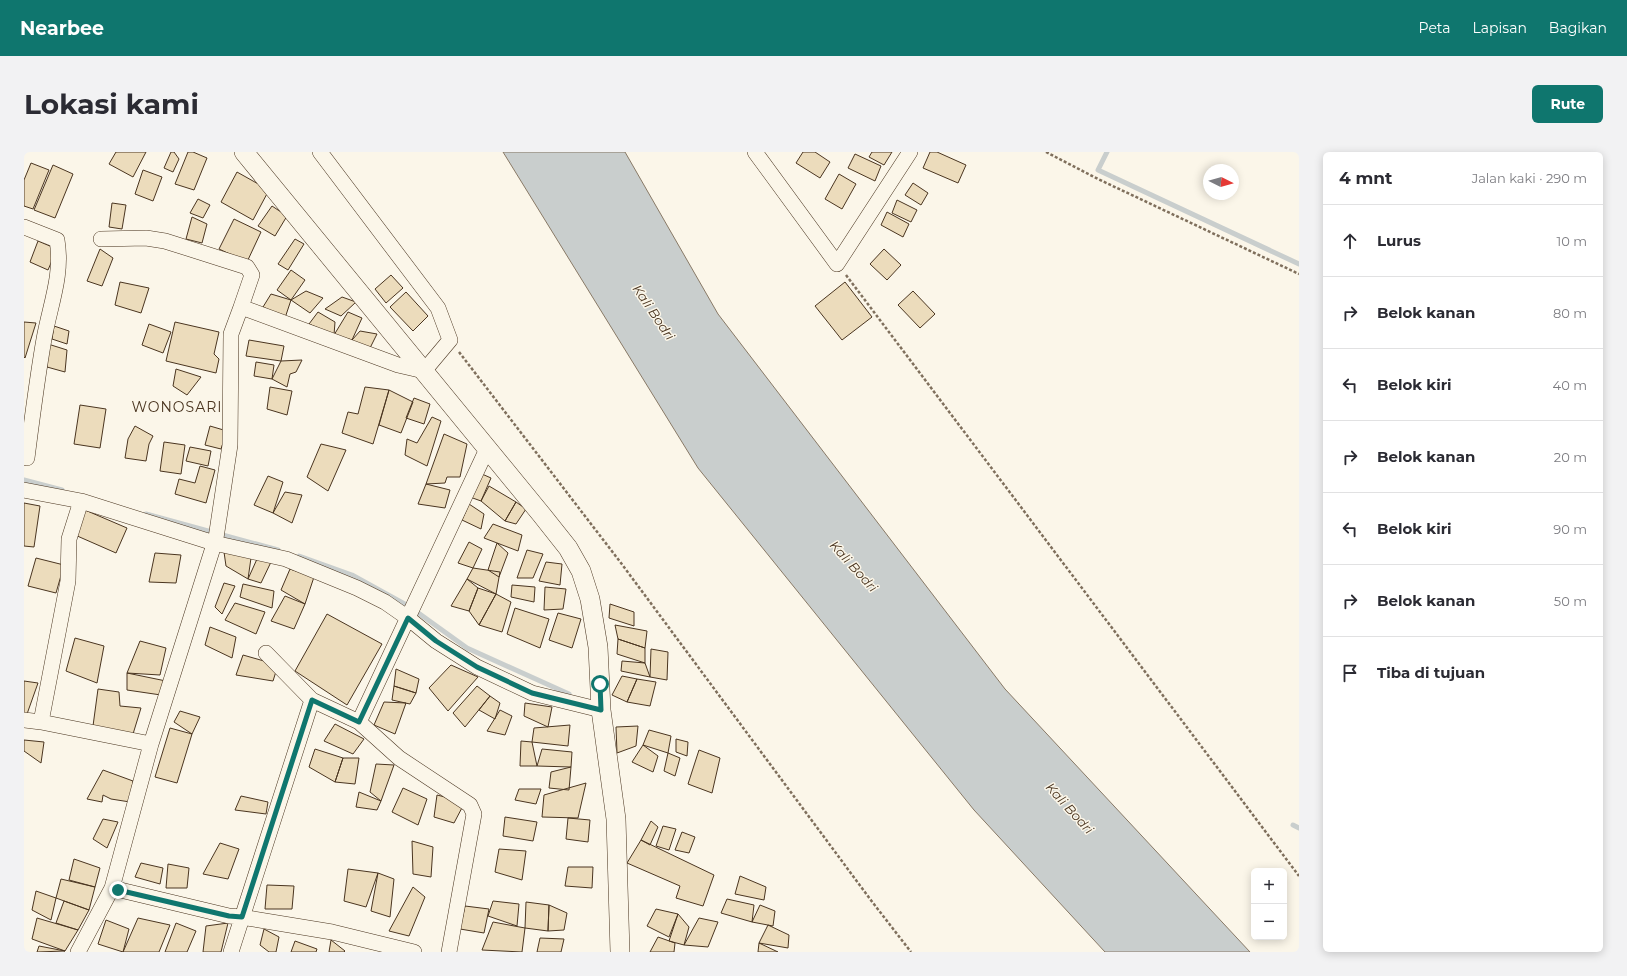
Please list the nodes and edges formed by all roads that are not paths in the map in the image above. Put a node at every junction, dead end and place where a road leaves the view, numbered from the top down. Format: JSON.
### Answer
{"nodes":[{"id":1,"x":244,"y":152,"type":"edge"},
{"id":2,"x":320,"y":152,"type":"edge"},
{"id":3,"x":755,"y":152,"type":"edge"},
{"id":4,"x":910,"y":152,"type":"edge"},
{"id":5,"x":24,"y":227,"type":"edge"},
{"id":6,"x":101,"y":239,"type":"dead end"},
{"id":7,"x":241,"y":306,"type":"junction"},
{"id":8,"x":424,"y":371,"type":"junction"},
{"id":9,"x":487,"y":449,"type":"junction"},
{"id":10,"x":27,"y":458,"type":"dead end"},
{"id":11,"x":24,"y":490,"type":"edge"},
{"id":12,"x":81,"y":501,"type":"junction"},
{"id":13,"x":216,"y":536,"type":"junction"},
{"id":14,"x":412,"y":611,"type":"junction"},
{"id":15,"x":266,"y":653,"type":"dead end"},
{"id":16,"x":312,"y":700,"type":"junction"},
{"id":17,"x":601,"y":710,"type":"junction"},
{"id":18,"x":24,"y":720,"type":"edge"},
{"id":19,"x":41,"y":722,"type":"junction"},
{"id":20,"x":359,"y":722,"type":"junction"},
{"id":21,"x":151,"y":744,"type":"junction"},
{"id":22,"x":112,"y":888,"type":"junction"},
{"id":23,"x":242,"y":917,"type":"junction"},
{"id":24,"x":78,"y":952,"type":"edge"},
{"id":25,"x":230,"y":952,"type":"edge"},
{"id":26,"x":414,"y":952,"type":"edge"},
{"id":27,"x":449,"y":952,"type":"edge"},
{"id":28,"x":620,"y":952,"type":"edge"}],
"edges":[{"from":1,"to":8,"type":"street"},
{"from":2,"to":8,"type":"street"},
{"from":3,"to":4,"type":"street"},
{"from":5,"to":10,"type":"street"},
{"from":6,"to":7,"type":"street"},
{"from":7,"to":8,"type":"street"},
{"from":7,"to":13,"type":"street"},
{"from":8,"to":9,"type":"street"},
{"from":9,"to":14,"type":"street"},
{"from":9,"to":17,"type":"street"},
{"from":11,"to":12,"type":"street"},
{"from":12,"to":13,"type":"street"},
{"from":12,"to":19,"type":"street"},
{"from":13,"to":14,"type":"street"},
{"from":13,"to":21,"type":"street"},
{"from":14,"to":17,"type":"street"},
{"from":14,"to":20,"type":"street"},
{"from":15,"to":16,"type":"street"},
{"from":16,"to":20,"type":"street"},
{"from":16,"to":23,"type":"street"},
{"from":17,"to":28,"type":"street"},
{"from":18,"to":19,"type":"street"},
{"from":19,"to":21,"type":"street"},
{"from":20,"to":27,"type":"street"},
{"from":21,"to":22,"type":"street"},
{"from":22,"to":23,"type":"street"},
{"from":22,"to":24,"type":"street"},
{"from":23,"to":25,"type":"street"},
{"from":23,"to":26,"type":"street"}]}
